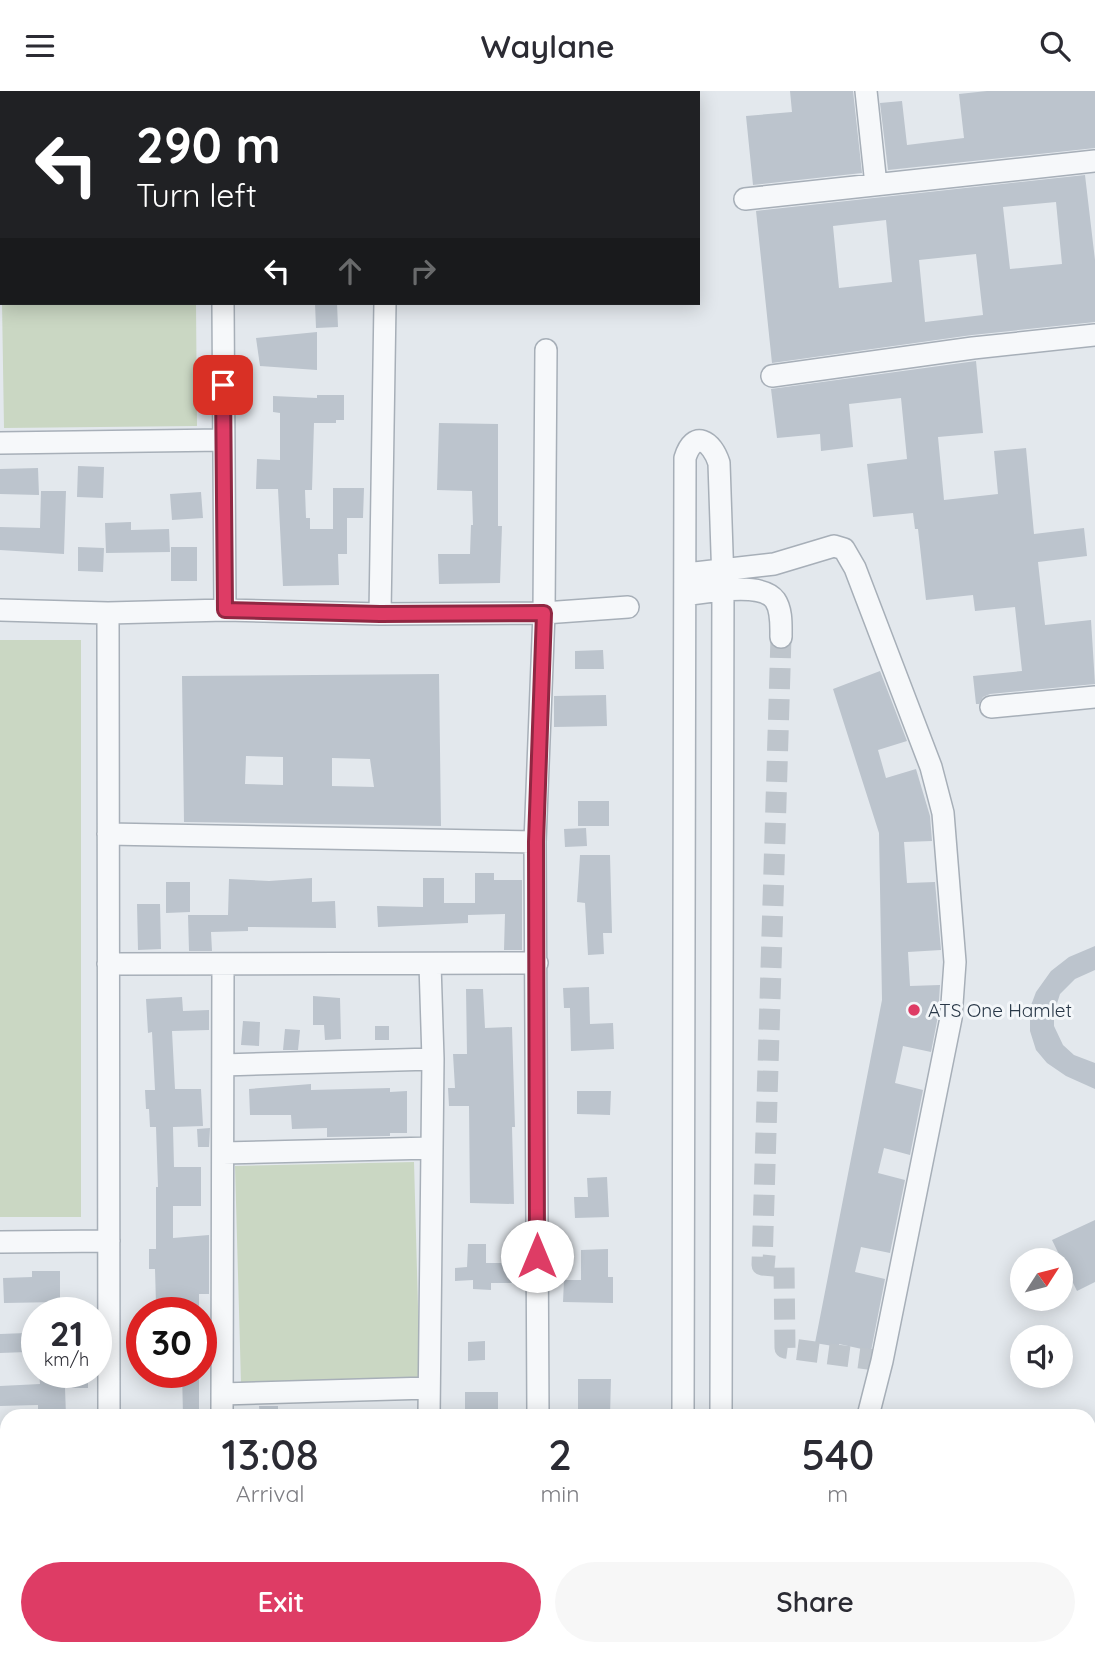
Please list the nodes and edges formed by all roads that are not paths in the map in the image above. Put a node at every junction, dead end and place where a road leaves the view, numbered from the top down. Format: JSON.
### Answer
{"nodes":[{"id":1,"x":866,"y":91,"type":"edge"},
{"id":2,"x":1095,"y":161,"type":"edge"},
{"id":3,"x":876,"y":185,"type":"junction"},
{"id":4,"x":745,"y":199,"type":"dead end"},
{"id":5,"x":223,"y":305,"type":"edge"},
{"id":6,"x":384,"y":305,"type":"edge"},
{"id":7,"x":1095,"y":335,"type":"edge"},
{"id":8,"x":546,"y":351,"type":"dead end"},
{"id":9,"x":772,"y":376,"type":"dead end"},
{"id":10,"x":223,"y":440,"type":"junction"},
{"id":11,"x":0,"y":443,"type":"edge"},
{"id":12,"x":723,"y":580,"type":"junction"},
{"id":13,"x":685,"y":584,"type":"junction"},
{"id":14,"x":628,"y":607,"type":"dead end"},
{"id":15,"x":0,"y":610,"type":"edge"},
{"id":16,"x":225,"y":610,"type":"junction"},
{"id":17,"x":108,"y":613,"type":"junction"},
{"id":18,"x":544,"y":613,"type":"junction"},
{"id":19,"x":380,"y":614,"type":"junction"},
{"id":20,"x":781,"y":637,"type":"tunnel mouth"},
{"id":21,"x":1095,"y":697,"type":"edge"},
{"id":22,"x":991,"y":707,"type":"dead end"},
{"id":23,"x":108,"y":834,"type":"junction"},
{"id":24,"x":536,"y":842,"type":"junction"},
{"id":25,"x":537,"y":963,"type":"junction"},
{"id":26,"x":108,"y":964,"type":"junction"},
{"id":27,"x":430,"y":964,"type":"junction"},
{"id":28,"x":223,"y":965,"type":"junction"},
{"id":29,"x":433,"y":1059,"type":"junction"},
{"id":30,"x":223,"y":1065,"type":"junction"},
{"id":31,"x":432,"y":1148,"type":"junction"},
{"id":32,"x":223,"y":1153,"type":"junction"},
{"id":33,"x":109,"y":1241,"type":"junction"},
{"id":34,"x":0,"y":1242,"type":"edge"},
{"id":35,"x":429,"y":1388,"type":"junction"},
{"id":36,"x":222,"y":1394,"type":"junction"},
{"id":37,"x":109,"y":1409,"type":"edge"},
{"id":38,"x":222,"y":1409,"type":"edge"},
{"id":39,"x":429,"y":1409,"type":"edge"},
{"id":40,"x":538,"y":1409,"type":"edge"},
{"id":41,"x":683,"y":1409,"type":"edge"},
{"id":42,"x":721,"y":1409,"type":"edge"},
{"id":43,"x":870,"y":1409,"type":"edge"}],
"edges":[{"from":1,"to":3,"type":"street"},
{"from":2,"to":3,"type":"street"},
{"from":3,"to":4,"type":"street"},
{"from":5,"to":10,"type":"street"},
{"from":6,"to":19,"type":"street"},
{"from":7,"to":9,"type":"street"},
{"from":8,"to":18,"type":"street"},
{"from":10,"to":11,"type":"street"},
{"from":10,"to":16,"type":"street"},
{"from":12,"to":13,"type":"street"},
{"from":12,"to":13,"type":"street"},
{"from":12,"to":20,"type":"street"},
{"from":12,"to":42,"type":"street"},
{"from":12,"to":43,"type":"street"},
{"from":13,"to":41,"type":"street"},
{"from":14,"to":18,"type":"street"},
{"from":15,"to":17,"type":"street"},
{"from":16,"to":17,"type":"street"},
{"from":16,"to":19,"type":"street"},
{"from":17,"to":23,"type":"street"},
{"from":18,"to":19,"type":"street"},
{"from":18,"to":24,"type":"street"},
{"from":21,"to":22,"type":"street"},
{"from":23,"to":24,"type":"street"},
{"from":23,"to":26,"type":"street"},
{"from":24,"to":25,"type":"street"},
{"from":25,"to":27,"type":"street"},
{"from":25,"to":40,"type":"street"},
{"from":26,"to":28,"type":"street"},
{"from":26,"to":33,"type":"street"},
{"from":27,"to":28,"type":"street"},
{"from":27,"to":29,"type":"street"},
{"from":28,"to":30,"type":"street"},
{"from":29,"to":30,"type":"street"},
{"from":29,"to":31,"type":"street"},
{"from":30,"to":32,"type":"street"},
{"from":31,"to":32,"type":"street"},
{"from":31,"to":35,"type":"street"},
{"from":32,"to":36,"type":"street"},
{"from":33,"to":34,"type":"street"},
{"from":33,"to":37,"type":"street"},
{"from":35,"to":36,"type":"street"},
{"from":35,"to":39,"type":"street"},
{"from":36,"to":38,"type":"street"}]}
